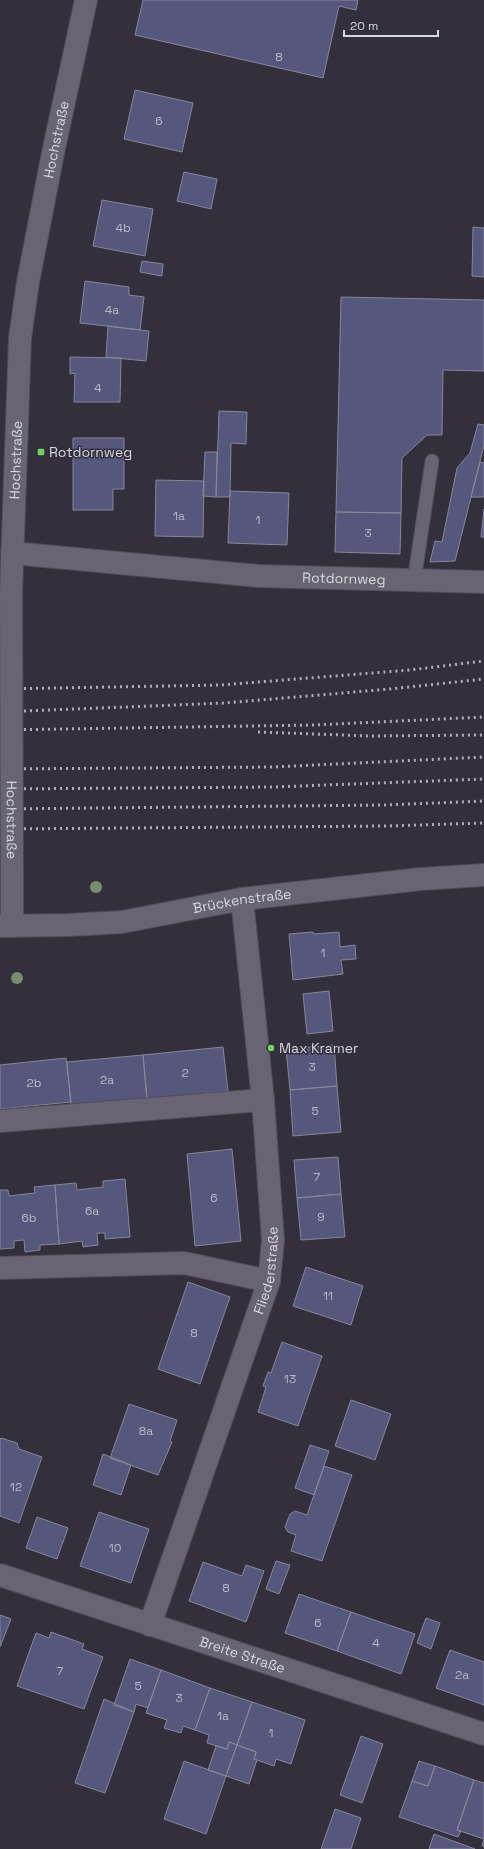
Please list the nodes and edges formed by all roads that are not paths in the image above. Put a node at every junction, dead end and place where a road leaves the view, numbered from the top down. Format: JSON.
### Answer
{"nodes":[{"id":1,"x":86,"y":0,"type":"edge"},
{"id":2,"x":432,"y":461,"type":"dead end"},
{"id":3,"x":12,"y":552,"type":"junction"},
{"id":4,"x":414,"y":581,"type":"junction"},
{"id":5,"x":484,"y":582,"type":"edge"},
{"id":6,"x":8,"y":588,"type":"edge"},
{"id":7,"x":484,"y":875,"type":"edge"},
{"id":8,"x":242,"y":899,"type":"junction"},
{"id":9,"x":6,"y":926,"type":"edge"},
{"id":10,"x":263,"y":1100,"type":"junction"},
{"id":11,"x":0,"y":1121,"type":"edge"},
{"id":12,"x":0,"y":1268,"type":"edge"},
{"id":13,"x":269,"y":1282,"type":"junction"},
{"id":14,"x":0,"y":1575,"type":"edge"},
{"id":15,"x":150,"y":1625,"type":"junction"},
{"id":16,"x":484,"y":1734,"type":"edge"}],
"edges":[{"from":1,"to":3,"type":"street","name":"Hochstraße"},
{"from":2,"to":4,"type":"lane"},
{"from":3,"to":4,"type":"street","name":"Rotdornweg"},
{"from":3,"to":6,"type":"street","name":"Hochstraße"},
{"from":4,"to":5,"type":"street","name":"Rotdornweg"},
{"from":6,"to":9,"type":"street","name":"Hochstraße","bridge":true},
{"from":7,"to":8,"type":"street","name":"Brückenstraße"},
{"from":8,"to":9,"type":"street","name":"Brückenstraße"},
{"from":8,"to":10,"type":"street","name":"Fliederstraße"},
{"from":10,"to":11,"type":"street"},
{"from":10,"to":13,"type":"street","name":"Fliederstraße"},
{"from":12,"to":13,"type":"street"},
{"from":13,"to":15,"type":"street","name":"Fliederstraße"},
{"from":14,"to":15,"type":"street","name":"Breite Straße"},
{"from":15,"to":16,"type":"street","name":"Breite Straße"}]}
